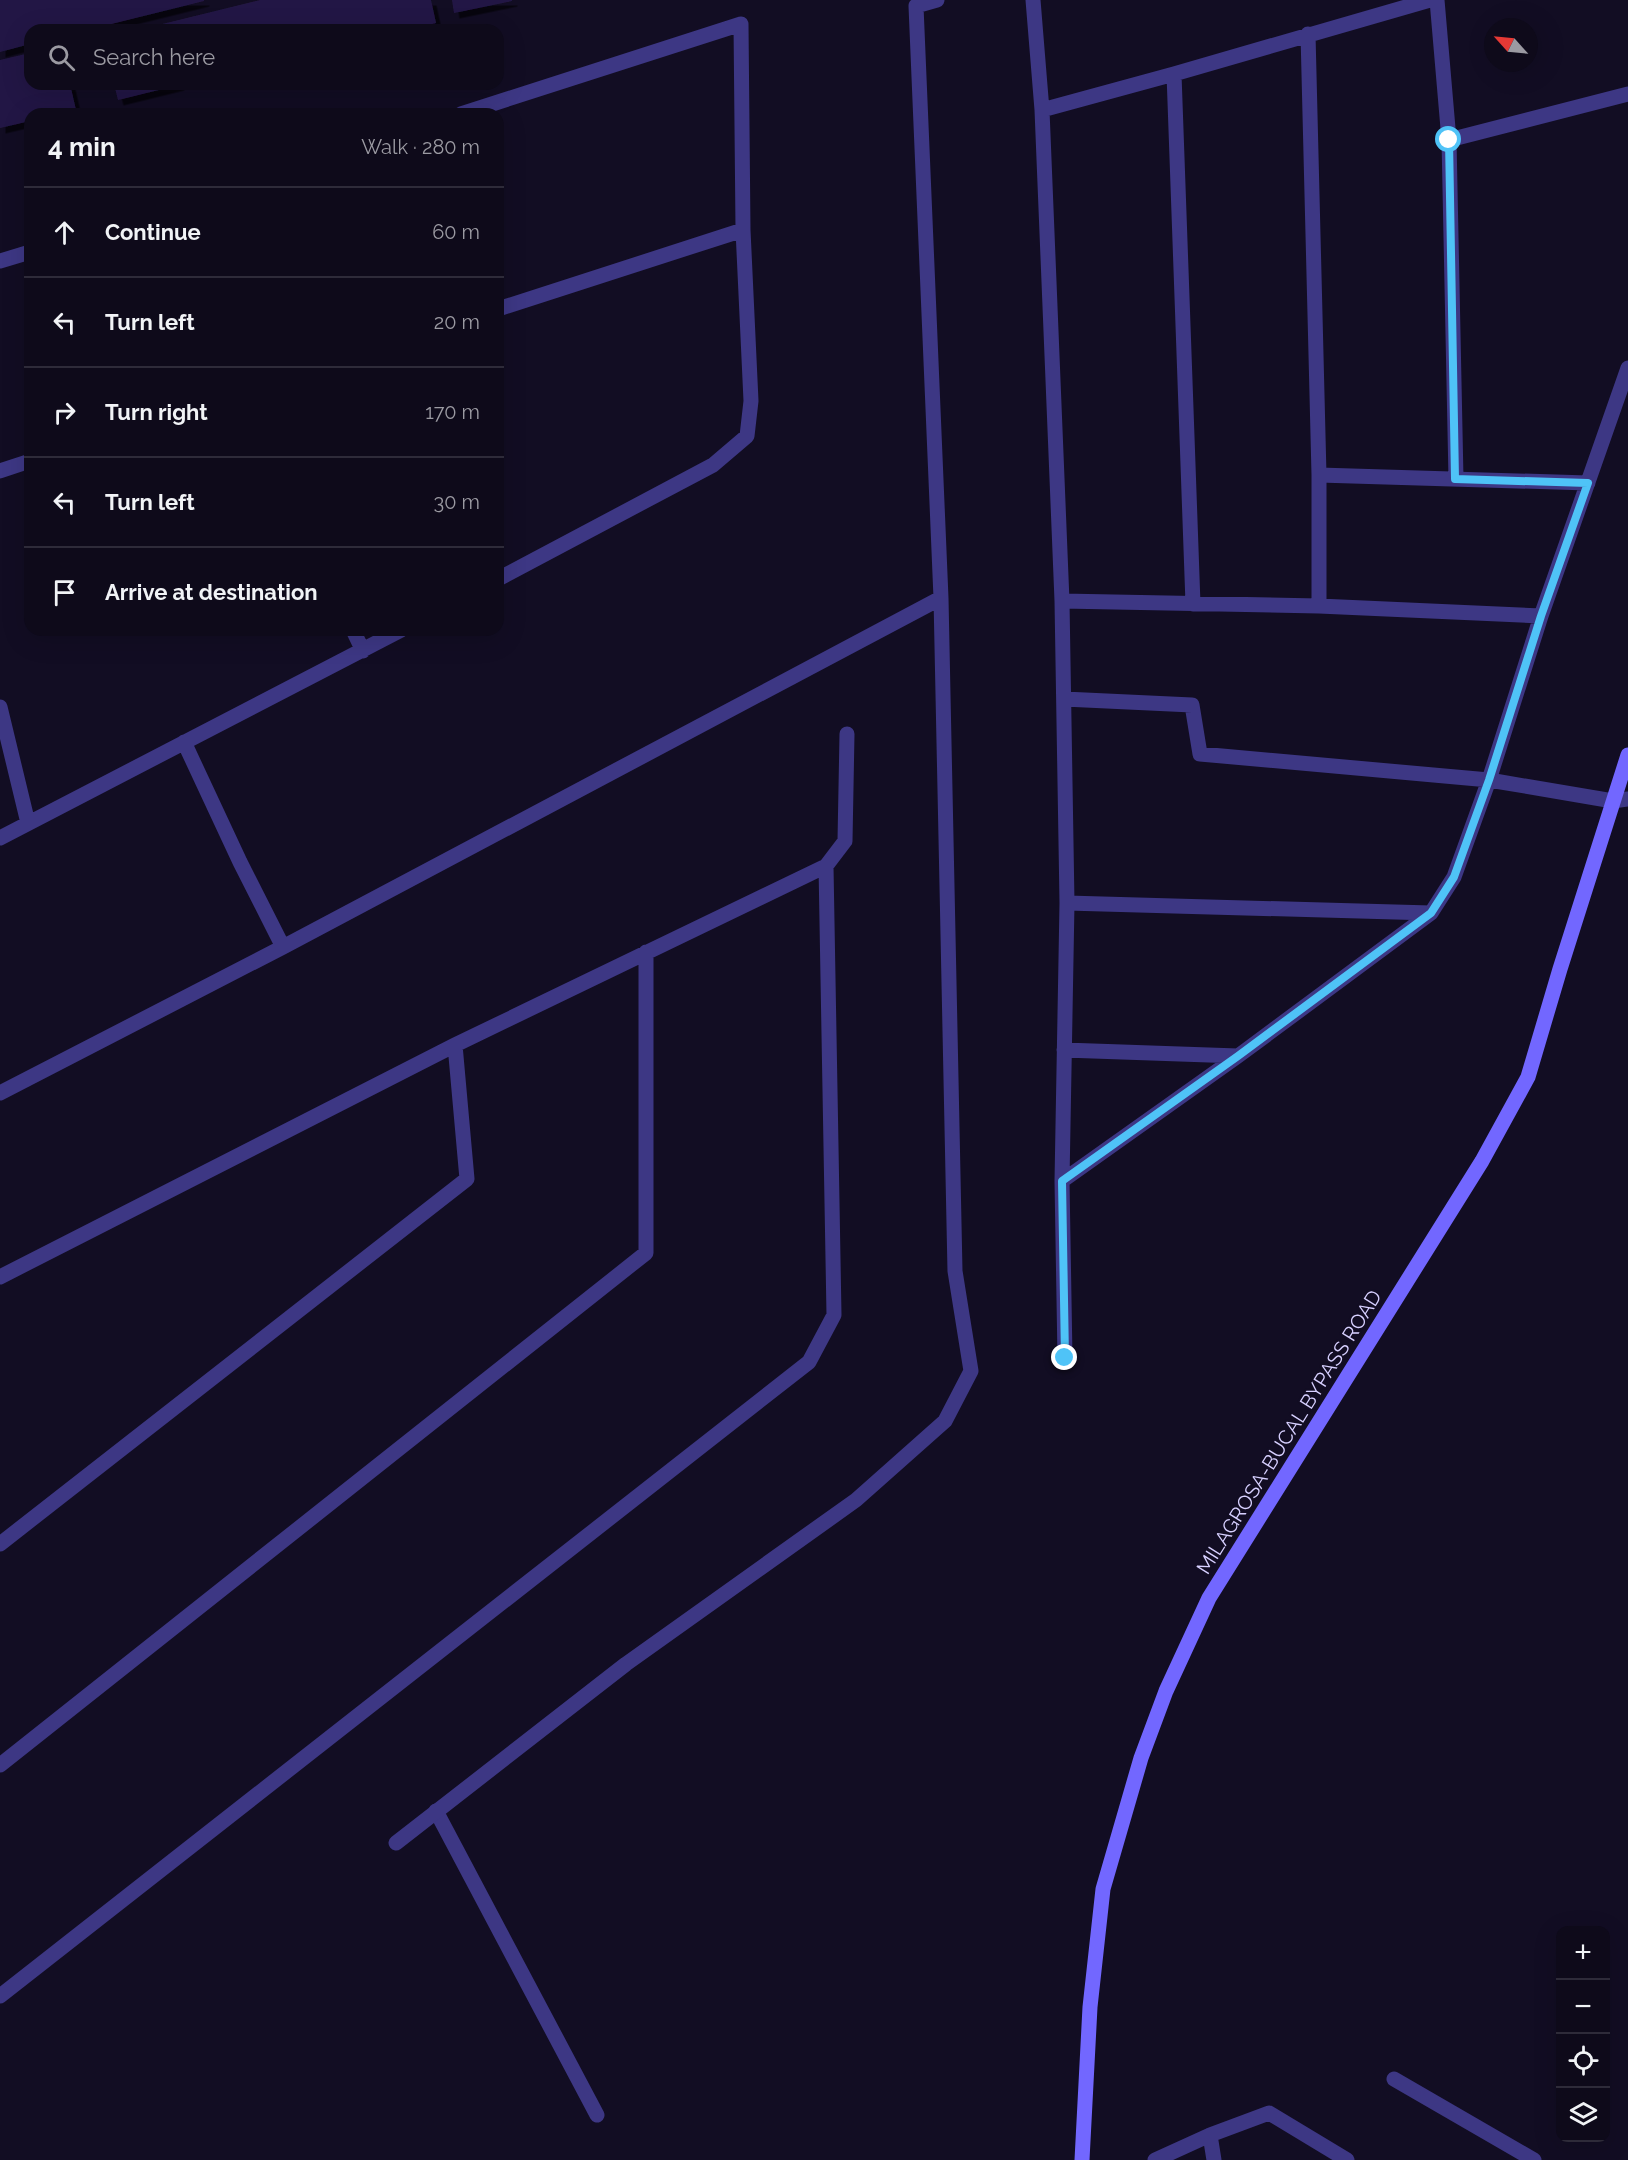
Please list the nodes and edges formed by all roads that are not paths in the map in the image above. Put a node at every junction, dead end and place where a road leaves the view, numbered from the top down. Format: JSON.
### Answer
{"nodes":[{"id":1,"x":937,"y":0,"type":"edge"},
{"id":2,"x":1033,"y":0,"type":"edge"},
{"id":3,"x":1430,"y":0,"type":"edge"},
{"id":4,"x":1437,"y":0,"type":"edge"},
{"id":5,"x":1308,"y":34,"type":"junction"},
{"id":6,"x":1174,"y":74,"type":"junction"},
{"id":7,"x":1628,"y":94,"type":"edge"},
{"id":8,"x":479,"y":108,"type":"edge"},
{"id":9,"x":1042,"y":110,"type":"junction"},
{"id":10,"x":1449,"y":140,"type":"junction"},
{"id":11,"x":743,"y":230,"type":"junction"},
{"id":12,"x":24,"y":254,"type":"edge"},
{"id":13,"x":0,"y":261,"type":"edge"},
{"id":14,"x":504,"y":307,"type":"edge"},
{"id":15,"x":1628,"y":368,"type":"edge"},
{"id":16,"x":24,"y":463,"type":"edge"},
{"id":17,"x":0,"y":471,"type":"edge"},
{"id":18,"x":1318,"y":475,"type":"junction"},
{"id":19,"x":1455,"y":479,"type":"junction"},
{"id":20,"x":1588,"y":483,"type":"junction"},
{"id":21,"x":504,"y":576,"type":"edge"},
{"id":22,"x":941,"y":598,"type":"junction"},
{"id":23,"x":1062,"y":601,"type":"junction"},
{"id":24,"x":1193,"y":604,"type":"junction"},
{"id":25,"x":1319,"y":606,"type":"junction"},
{"id":26,"x":1541,"y":616,"type":"junction"},
{"id":27,"x":356,"y":636,"type":"edge"},
{"id":28,"x":390,"y":636,"type":"edge"},
{"id":29,"x":363,"y":651,"type":"junction"},
{"id":30,"x":1064,"y":699,"type":"junction"},
{"id":31,"x":0,"y":707,"type":"edge"},
{"id":32,"x":847,"y":734,"type":"dead end"},
{"id":33,"x":184,"y":742,"type":"junction"},
{"id":34,"x":1628,"y":755,"type":"edge"},
{"id":35,"x":1489,"y":780,"type":"junction"},
{"id":36,"x":1620,"y":800,"type":"edge"},
{"id":37,"x":28,"y":823,"type":"junction"},
{"id":38,"x":0,"y":838,"type":"edge"},
{"id":39,"x":826,"y":866,"type":"junction"},
{"id":40,"x":1067,"y":903,"type":"junction"},
{"id":41,"x":1431,"y":913,"type":"junction"},
{"id":42,"x":284,"y":947,"type":"junction"},
{"id":43,"x":646,"y":952,"type":"junction"},
{"id":44,"x":455,"y":1045,"type":"junction"},
{"id":45,"x":1064,"y":1050,"type":"junction"},
{"id":46,"x":1238,"y":1056,"type":"junction"},
{"id":47,"x":0,"y":1093,"type":"edge"},
{"id":48,"x":1062,"y":1181,"type":"junction"},
{"id":49,"x":0,"y":1277,"type":"edge"},
{"id":50,"x":1065,"y":1358,"type":"dead end"},
{"id":51,"x":0,"y":1544,"type":"edge"},
{"id":52,"x":0,"y":1765,"type":"edge"},
{"id":53,"x":436,"y":1811,"type":"junction"},
{"id":54,"x":396,"y":1843,"type":"dead end"},
{"id":55,"x":0,"y":1996,"type":"edge"},
{"id":56,"x":1394,"y":2079,"type":"dead end"},
{"id":57,"x":597,"y":2115,"type":"dead end"},
{"id":58,"x":1210,"y":2135,"type":"junction"},
{"id":59,"x":1082,"y":2160,"type":"edge"},
{"id":60,"x":1155,"y":2160,"type":"edge"},
{"id":61,"x":1214,"y":2160,"type":"edge"},
{"id":62,"x":1347,"y":2160,"type":"edge"},
{"id":63,"x":1534,"y":2160,"type":"edge"}],
"edges":[{"from":1,"to":22,"type":"street"},
{"from":2,"to":9,"type":"street"},
{"from":3,"to":5,"type":"street"},
{"from":4,"to":10,"type":"street"},
{"from":5,"to":6,"type":"street"},
{"from":5,"to":18,"type":"street"},
{"from":6,"to":9,"type":"street"},
{"from":6,"to":24,"type":"street"},
{"from":7,"to":10,"type":"street"},
{"from":8,"to":11,"type":"street"},
{"from":9,"to":23,"type":"street"},
{"from":10,"to":19,"type":"street"},
{"from":11,"to":14,"type":"street"},
{"from":11,"to":21,"type":"street"},
{"from":12,"to":13,"type":"street"},
{"from":15,"to":20,"type":"street"},
{"from":16,"to":17,"type":"street"},
{"from":18,"to":19,"type":"street"},
{"from":18,"to":25,"type":"street"},
{"from":19,"to":20,"type":"street"},
{"from":20,"to":26,"type":"street"},
{"from":22,"to":42,"type":"street"},
{"from":22,"to":53,"type":"street"},
{"from":23,"to":24,"type":"street"},
{"from":23,"to":30,"type":"street"},
{"from":24,"to":25,"type":"street"},
{"from":25,"to":26,"type":"street"},
{"from":26,"to":35,"type":"street"},
{"from":27,"to":29,"type":"street"},
{"from":28,"to":29,"type":"street"},
{"from":29,"to":33,"type":"street"},
{"from":30,"to":35,"type":"street"},
{"from":30,"to":40,"type":"street"},
{"from":31,"to":37,"type":"street"},
{"from":32,"to":39,"type":"street"},
{"from":33,"to":37,"type":"street"},
{"from":33,"to":42,"type":"street"},
{"from":34,"to":36,"type":"main road","name":"MILAGROSA-BUCAL BYPASS ROAD"},
{"from":35,"to":36,"type":"street"},
{"from":35,"to":41,"type":"street"},
{"from":36,"to":59,"type":"main road","name":"MILAGROSA-BUCAL BYPASS ROAD"},
{"from":37,"to":38,"type":"street"},
{"from":39,"to":43,"type":"street"},
{"from":39,"to":55,"type":"street"},
{"from":40,"to":41,"type":"street"},
{"from":40,"to":45,"type":"street"},
{"from":41,"to":46,"type":"street"},
{"from":42,"to":47,"type":"street"},
{"from":43,"to":44,"type":"street"},
{"from":43,"to":52,"type":"street"},
{"from":44,"to":49,"type":"street"},
{"from":44,"to":51,"type":"street"},
{"from":45,"to":46,"type":"street"},
{"from":45,"to":48,"type":"street"},
{"from":46,"to":48,"type":"street"},
{"from":48,"to":50,"type":"street"},
{"from":53,"to":54,"type":"street"},
{"from":53,"to":57,"type":"street"},
{"from":56,"to":63,"type":"street"},
{"from":58,"to":60,"type":"street"},
{"from":58,"to":61,"type":"street"},
{"from":58,"to":62,"type":"street"}]}
